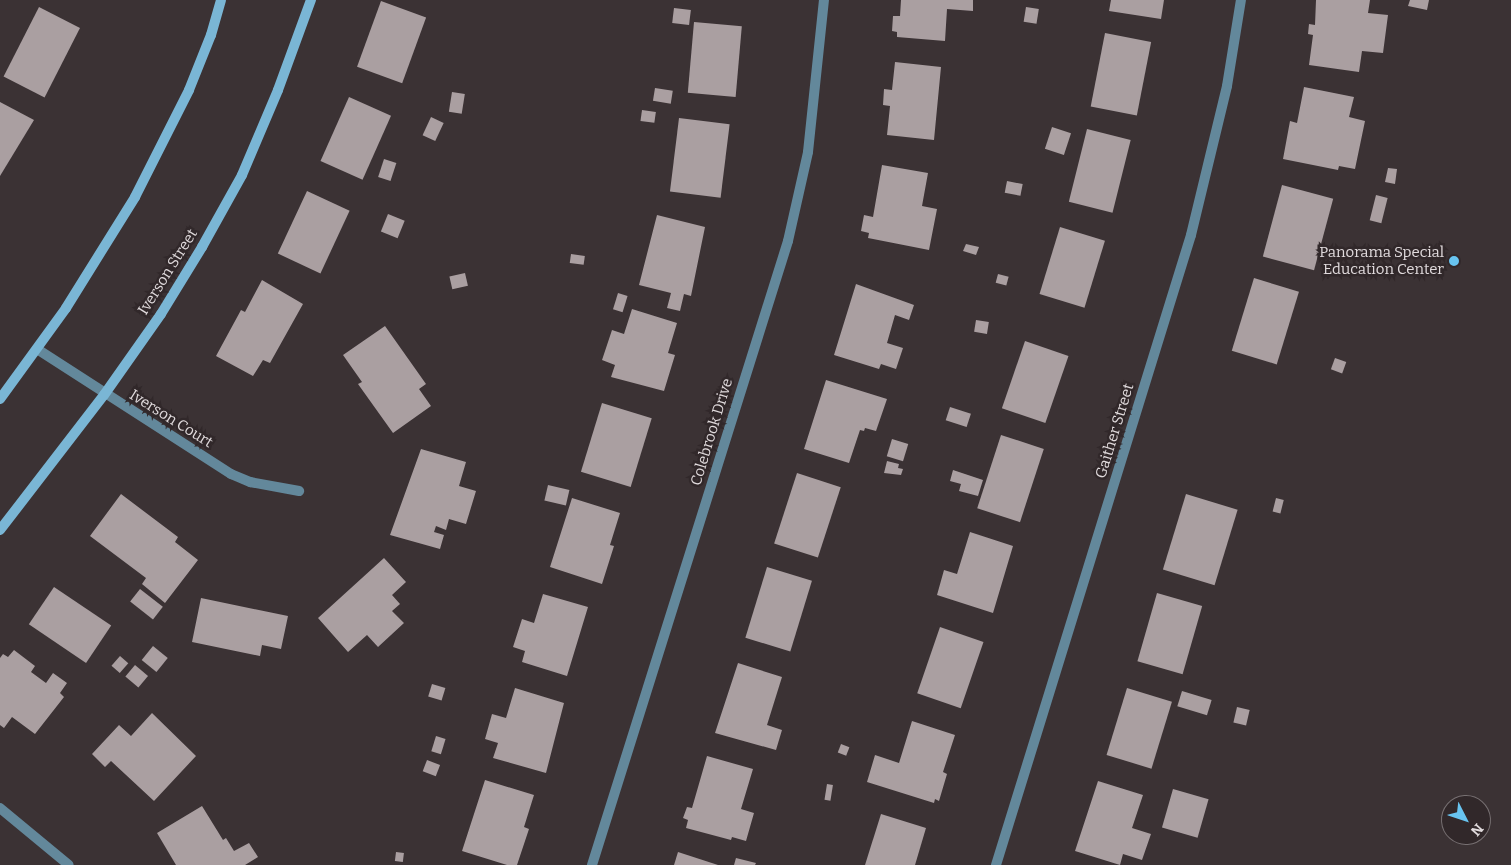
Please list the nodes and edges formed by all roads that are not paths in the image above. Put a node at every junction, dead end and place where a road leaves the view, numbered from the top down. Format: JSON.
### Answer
{"nodes":[{"id":1,"x":221,"y":0,"type":"edge"},
{"id":2,"x":310,"y":0,"type":"edge"},
{"id":3,"x":824,"y":0,"type":"edge"},
{"id":4,"x":1241,"y":0,"type":"edge"},
{"id":5,"x":37,"y":349,"type":"junction"},
{"id":6,"x":104,"y":395,"type":"junction"},
{"id":7,"x":0,"y":399,"type":"edge"},
{"id":8,"x":299,"y":491,"type":"dead end"},
{"id":9,"x":0,"y":530,"type":"edge"},
{"id":10,"x":0,"y":808,"type":"edge"},
{"id":11,"x":69,"y":865,"type":"edge"},
{"id":12,"x":592,"y":865,"type":"edge"},
{"id":13,"x":996,"y":865,"type":"edge"}],
"edges":[{"from":1,"to":5,"type":"main road"},
{"from":2,"to":6,"type":"main road","name":"Iverson Street"},
{"from":3,"to":12,"type":"street","name":"Colebrook Drive"},
{"from":4,"to":13,"type":"street","name":"Gaither Street"},
{"from":5,"to":6,"type":"street","name":"Iverson Court"},
{"from":5,"to":7,"type":"main road"},
{"from":6,"to":8,"type":"street","name":"Iverson Court"},
{"from":6,"to":9,"type":"main road","name":"Iverson Street"},
{"from":10,"to":11,"type":"street"}]}
